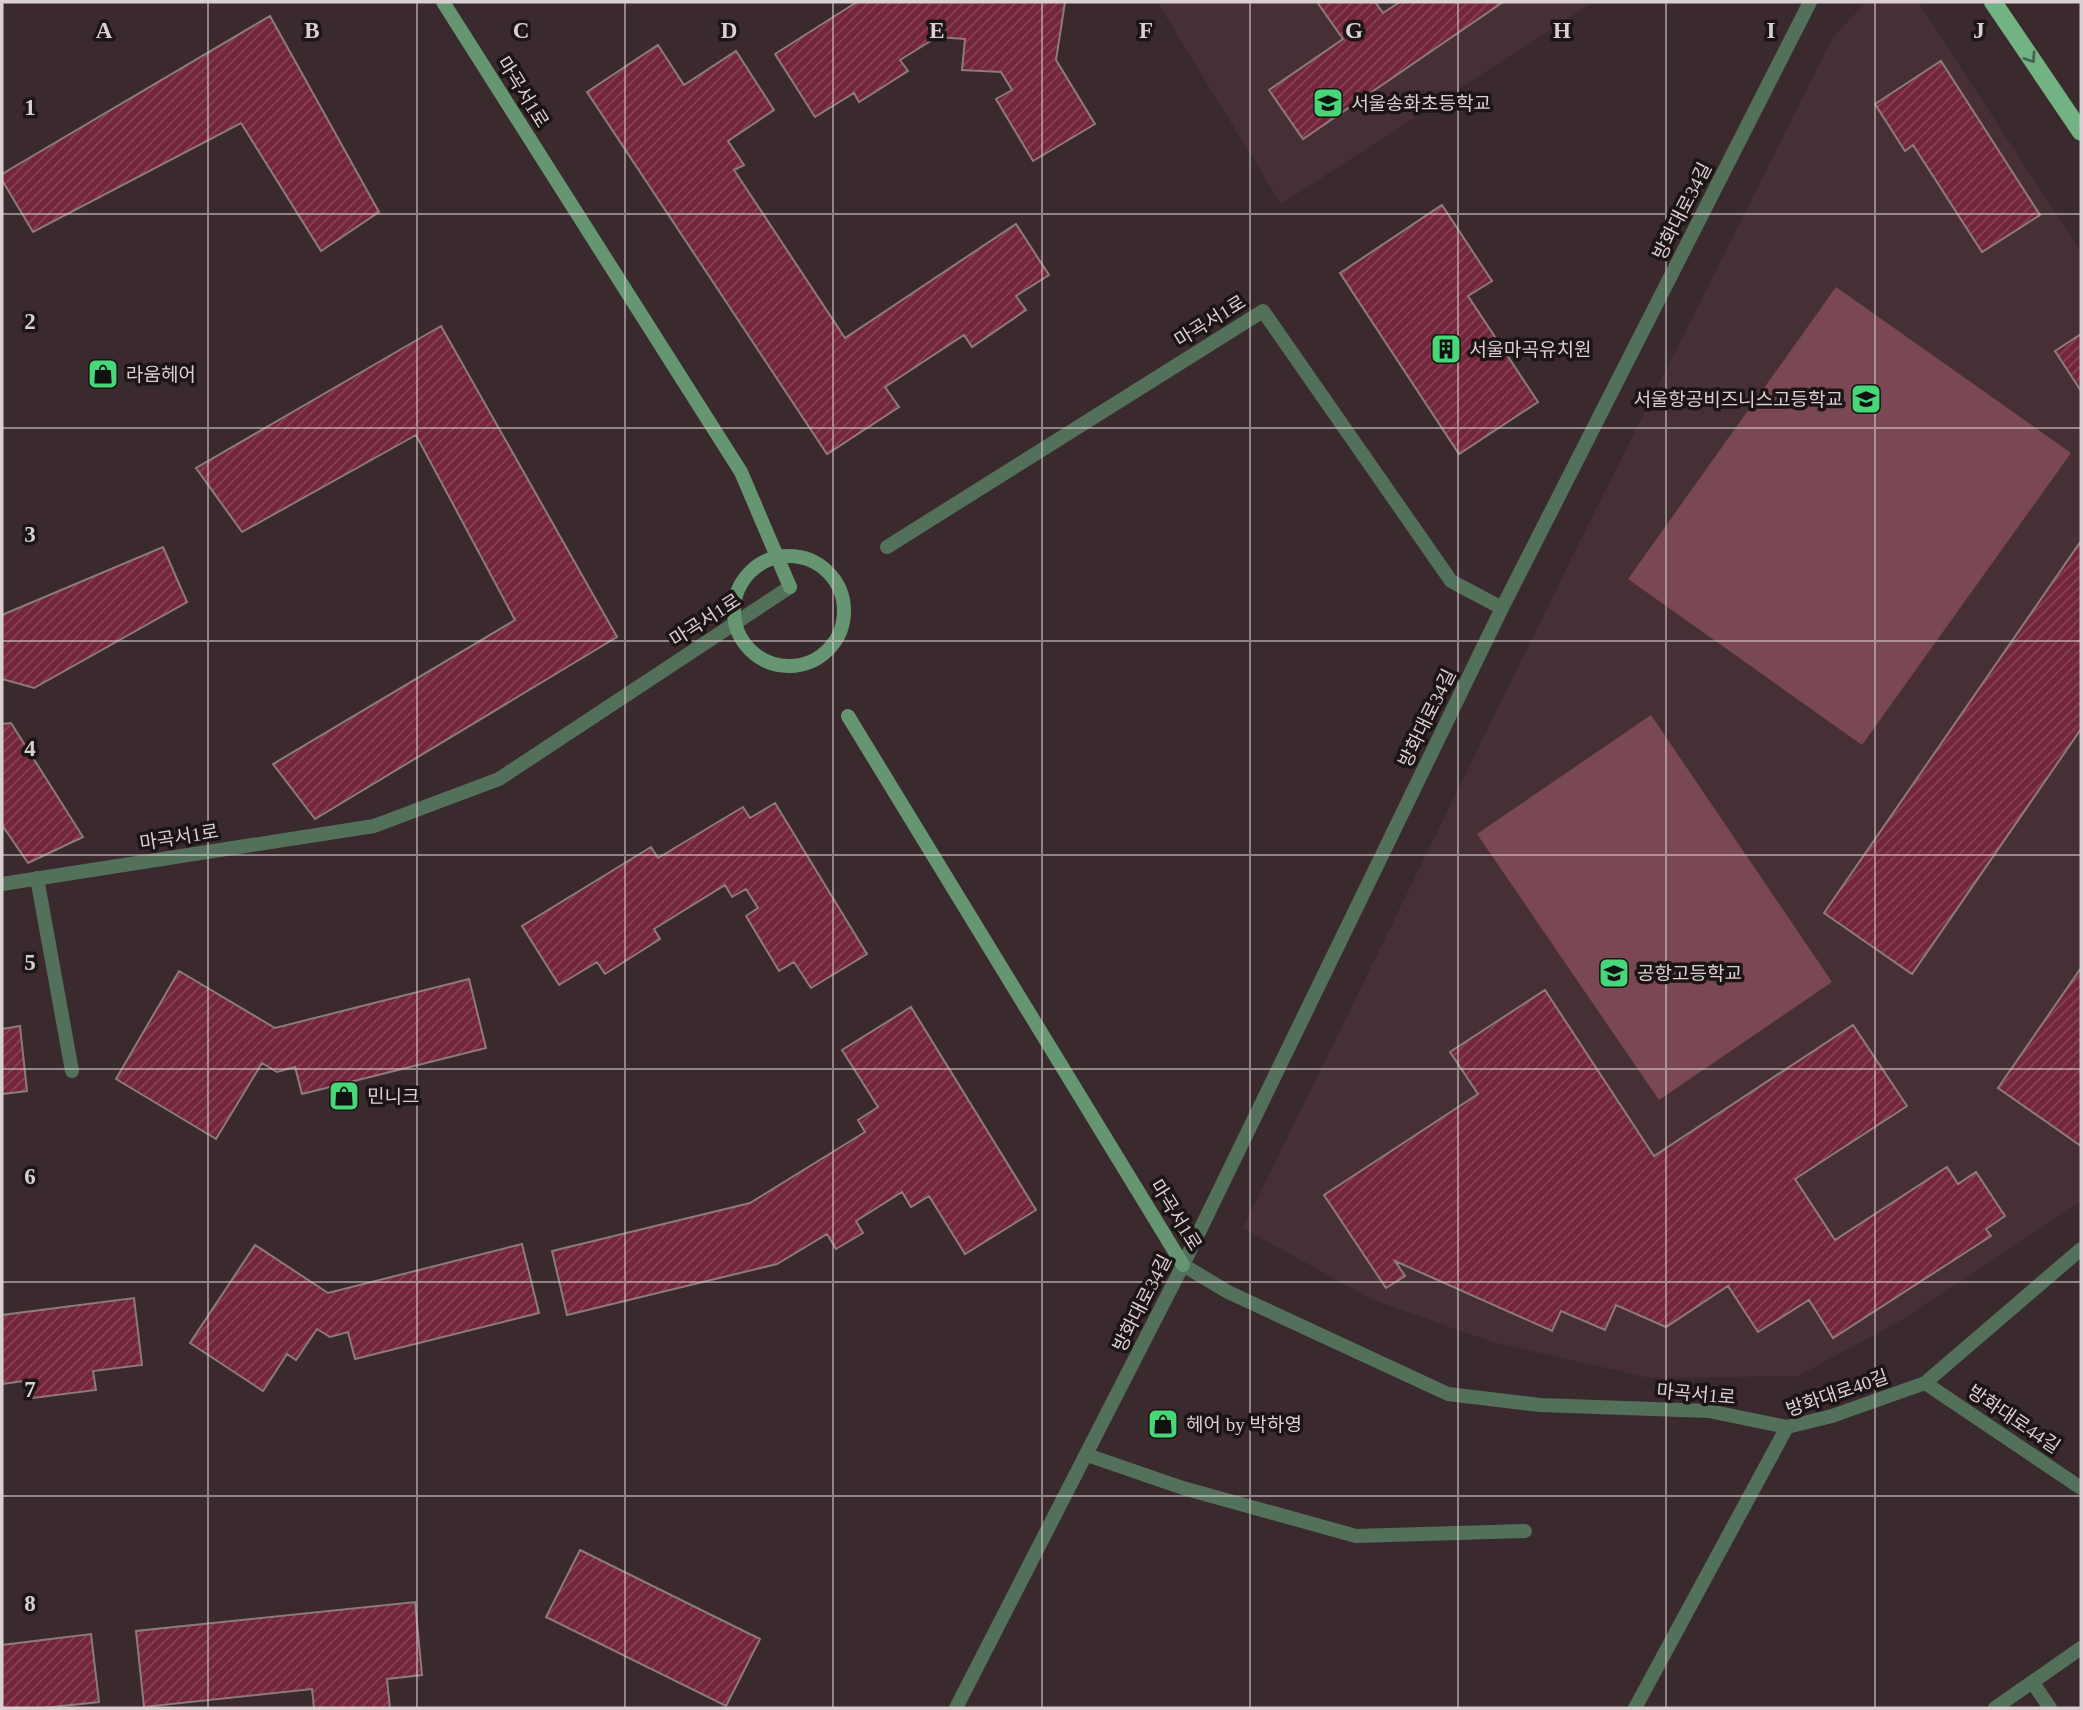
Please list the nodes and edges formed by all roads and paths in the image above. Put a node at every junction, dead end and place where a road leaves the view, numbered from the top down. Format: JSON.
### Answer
{"nodes":[{"id":1,"x":443,"y":2,"type":"edge"},
{"id":2,"x":1810,"y":2,"type":"edge"},
{"id":3,"x":1993,"y":2,"type":"edge"},
{"id":4,"x":2081,"y":132,"type":"edge"},
{"id":5,"x":887,"y":547,"type":"dead end"},
{"id":6,"x":833,"y":576,"type":"joint"},
{"id":7,"x":1502,"y":608,"type":"junction"},
{"id":8,"x":848,"y":716,"type":"dead end"},
{"id":9,"x":37,"y":878,"type":"junction"},
{"id":10,"x":2,"y":884,"type":"edge"},
{"id":11,"x":72,"y":1071,"type":"dead end"},
{"id":12,"x":2081,"y":1249,"type":"edge"},
{"id":13,"x":1183,"y":1265,"type":"junction"},
{"id":14,"x":1925,"y":1383,"type":"junction"},
{"id":15,"x":1787,"y":1427,"type":"junction"},
{"id":16,"x":1087,"y":1455,"type":"junction"},
{"id":17,"x":2080,"y":1484,"type":"edge"},
{"id":18,"x":1525,"y":1531,"type":"dead end"},
{"id":19,"x":2081,"y":1647,"type":"edge"},
{"id":20,"x":2033,"y":1682,"type":"junction"},
{"id":21,"x":956,"y":1708,"type":"edge"},
{"id":22,"x":1635,"y":1708,"type":"edge"},
{"id":23,"x":1995,"y":1708,"type":"edge"},
{"id":24,"x":2050,"y":1708,"type":"edge"}],
"edges":[{"from":1,"to":9,"type":"street","name":"마곡서1로"},
{"from":2,"to":7,"type":"street","name":"방화대로34길"},
{"from":3,"to":4,"type":"main road","one_way":true},
{"from":5,"to":7,"type":"street","name":"마곡서1로"},
{"from":6,"to":6,"type":"street"},
{"from":7,"to":13,"type":"street","name":"방화대로34길"},
{"from":8,"to":13,"type":"street","name":"마곡서1로"},
{"from":9,"to":10,"type":"street","name":"마곡서1로"},
{"from":9,"to":11,"type":"street"},
{"from":12,"to":14,"type":"street","name":"방화대로40길"},
{"from":13,"to":15,"type":"street","name":"마곡서1로"},
{"from":13,"to":16,"type":"street","name":"방화대로34길"},
{"from":14,"to":15,"type":"street","name":"방화대로40길"},
{"from":14,"to":17,"type":"street","name":"방화대로44길"},
{"from":15,"to":22,"type":"street","name":"방화대로40길"},
{"from":16,"to":18,"type":"street"},
{"from":16,"to":21,"type":"street","name":"방화대로34길"},
{"from":19,"to":20,"type":"street"},
{"from":20,"to":23,"type":"street"},
{"from":20,"to":24,"type":"street"}]}
